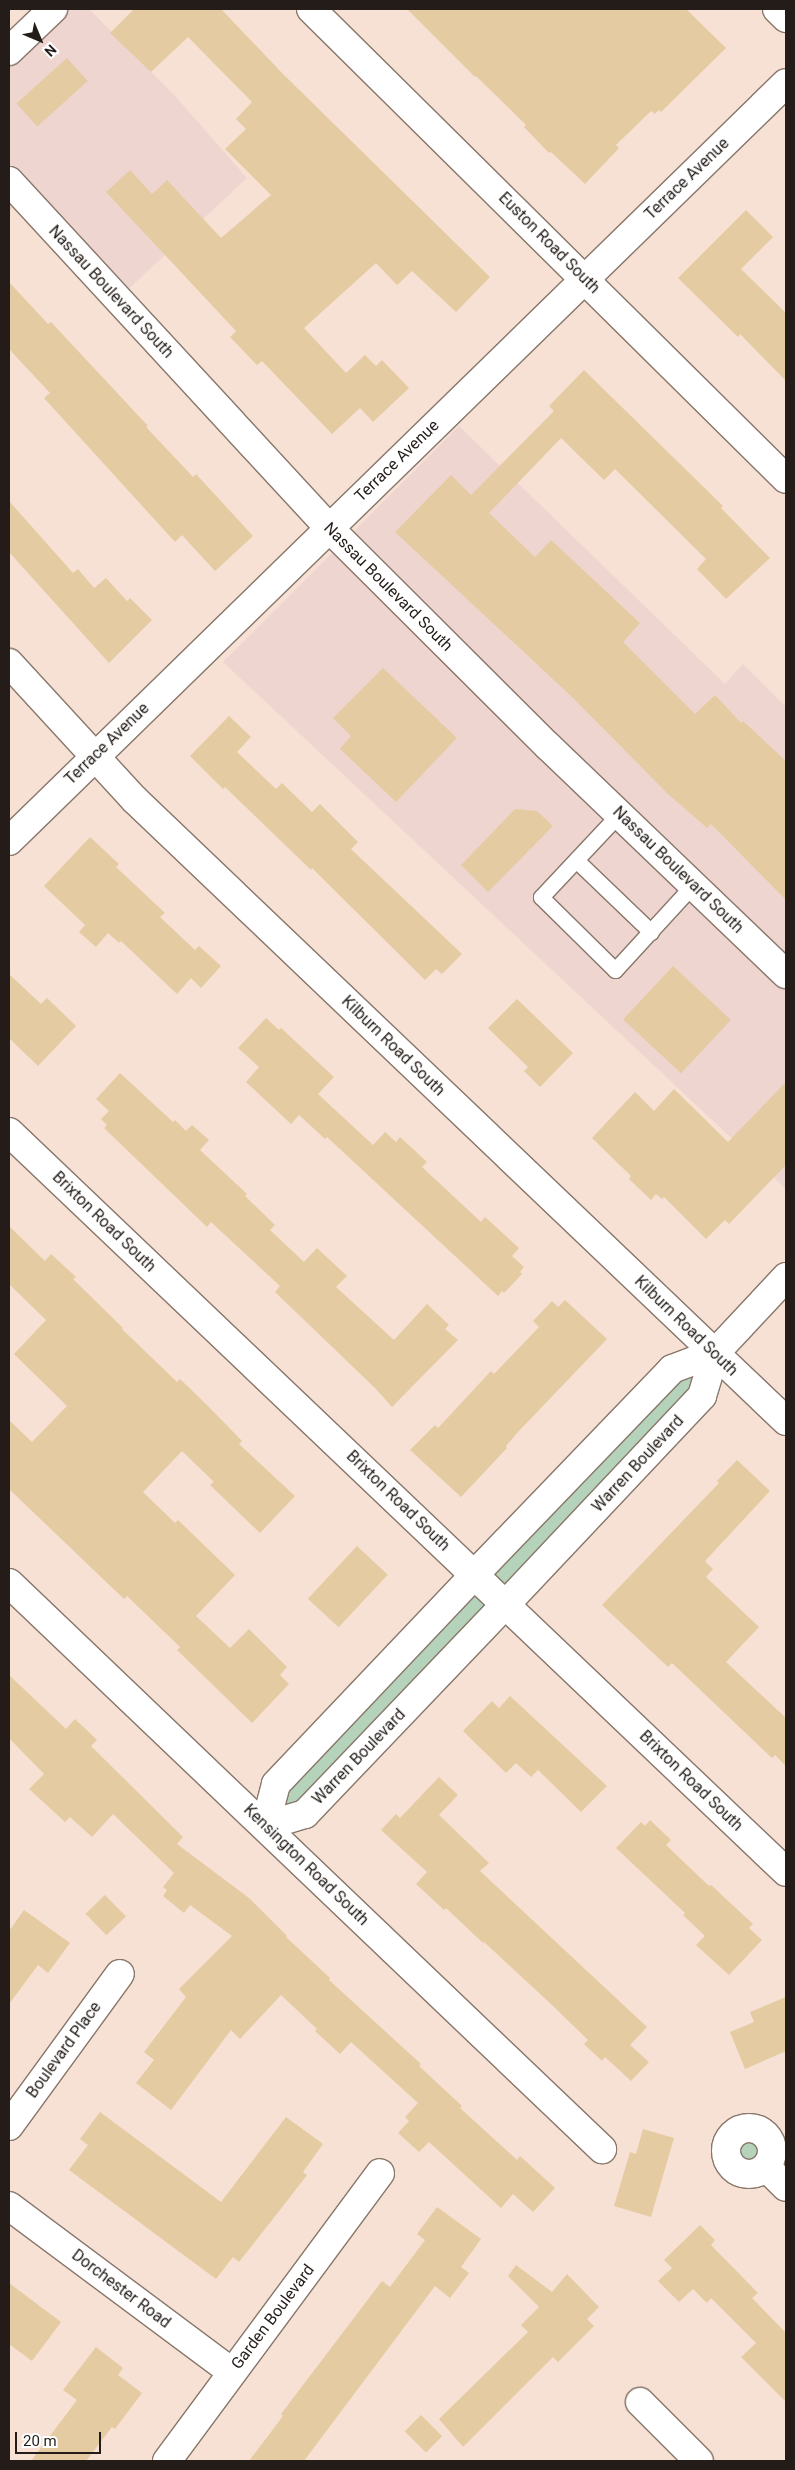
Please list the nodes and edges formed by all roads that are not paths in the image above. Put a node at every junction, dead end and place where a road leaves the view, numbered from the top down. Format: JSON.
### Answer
{"nodes":[{"id":1,"x":53,"y":9,"type":"edge"},
{"id":2,"x":312,"y":9,"type":"edge"},
{"id":3,"x":777,"y":9,"type":"edge"},
{"id":4,"x":786,"y":18,"type":"edge"},
{"id":5,"x":9,"y":51,"type":"edge"},
{"id":6,"x":786,"y":83,"type":"edge"},
{"id":7,"x":9,"y":181,"type":"edge"},
{"id":8,"x":585,"y":278,"type":"junction"},
{"id":9,"x":786,"y":479,"type":"edge"},
{"id":10,"x":329,"y":528,"type":"junction"},
{"id":11,"x":9,"y":663,"type":"edge"},
{"id":12,"x":95,"y":756,"type":"junction"},
{"id":13,"x":620,"y":814,"type":"junction"},
{"id":14,"x":9,"y":841,"type":"edge"},
{"id":15,"x":576,"y":860,"type":"junction"},
{"id":16,"x":693,"y":885,"type":"junction"},
{"id":17,"x":651,"y":932,"type":"junction"},
{"id":18,"x":786,"y":974,"type":"edge"},
{"id":19,"x":9,"y":1132,"type":"edge"},
{"id":20,"x":786,"y":1278,"type":"edge"},
{"id":21,"x":715,"y":1353,"type":"junction"},
{"id":22,"x":786,"y":1421,"type":"edge"},
{"id":23,"x":474,"y":1574,"type":"junction"},
{"id":24,"x":9,"y":1582,"type":"edge"},
{"id":25,"x":506,"y":1604,"type":"junction"},
{"id":26,"x":265,"y":1826,"type":"junction"},
{"id":27,"x":786,"y":1872,"type":"edge"},
{"id":28,"x":120,"y":1974,"type":"dead end"},
{"id":29,"x":9,"y":2126,"type":"edge"},
{"id":30,"x":602,"y":2149,"type":"dead end"},
{"id":31,"x":766,"y":2166,"type":"dead end"},
{"id":32,"x":380,"y":2173,"type":"dead end"},
{"id":33,"x":786,"y":2187,"type":"edge"},
{"id":34,"x":9,"y":2206,"type":"edge"},
{"id":35,"x":232,"y":2372,"type":"junction"},
{"id":36,"x":640,"y":2402,"type":"dead end"},
{"id":37,"x":167,"y":2461,"type":"edge"},
{"id":38,"x":699,"y":2461,"type":"edge"}],
"edges":[{"from":1,"to":5,"type":"street"},
{"from":2,"to":8,"type":"street","name":"Euston Road South"},
{"from":3,"to":4,"type":"street"},
{"from":6,"to":8,"type":"street","name":"Terrace Avenue"},
{"from":7,"to":10,"type":"street","name":"Nassau Boulevard South"},
{"from":8,"to":9,"type":"street","name":"Euston Road South"},
{"from":8,"to":10,"type":"street","name":"Terrace Avenue"},
{"from":10,"to":12,"type":"street","name":"Terrace Avenue"},
{"from":10,"to":13,"type":"street","name":"Nassau Boulevard South"},
{"from":11,"to":12,"type":"street","name":"Kilburn Road South"},
{"from":12,"to":14,"type":"street","name":"Terrace Avenue"},
{"from":12,"to":21,"type":"street","name":"Kilburn Road South"},
{"from":13,"to":15,"type":"lane"},
{"from":13,"to":16,"type":"street","name":"Nassau Boulevard South"},
{"from":15,"to":17,"type":"lane"},
{"from":15,"to":17,"type":"lane"},
{"from":16,"to":17,"type":"lane"},
{"from":16,"to":18,"type":"street","name":"Nassau Boulevard South"},
{"from":19,"to":23,"type":"street","name":"Brixton Road South"},
{"from":20,"to":21,"type":"street","name":"Warren Boulevard"},
{"from":21,"to":22,"type":"street","name":"Kilburn Road South"},
{"from":21,"to":23,"type":"street","name":"Warren Boulevard"},
{"from":21,"to":25,"type":"street","name":"Warren Boulevard"},
{"from":23,"to":25,"type":"street","name":"Brixton Road South"},
{"from":23,"to":26,"type":"street","name":"Warren Boulevard"},
{"from":24,"to":26,"type":"street","name":"Kensington Road South"},
{"from":25,"to":26,"type":"street","name":"Warren Boulevard"},
{"from":25,"to":27,"type":"street","name":"Brixton Road South"},
{"from":26,"to":30,"type":"street","name":"Kensington Road South"},
{"from":28,"to":29,"type":"street","name":"Boulevard Place"},
{"from":31,"to":33,"type":"street"},
{"from":32,"to":35,"type":"street","name":"Garden Boulevard"},
{"from":34,"to":35,"type":"street","name":"Dorchester Road"},
{"from":35,"to":37,"type":"street","name":"Garden Boulevard"},
{"from":36,"to":38,"type":"street"}]}
